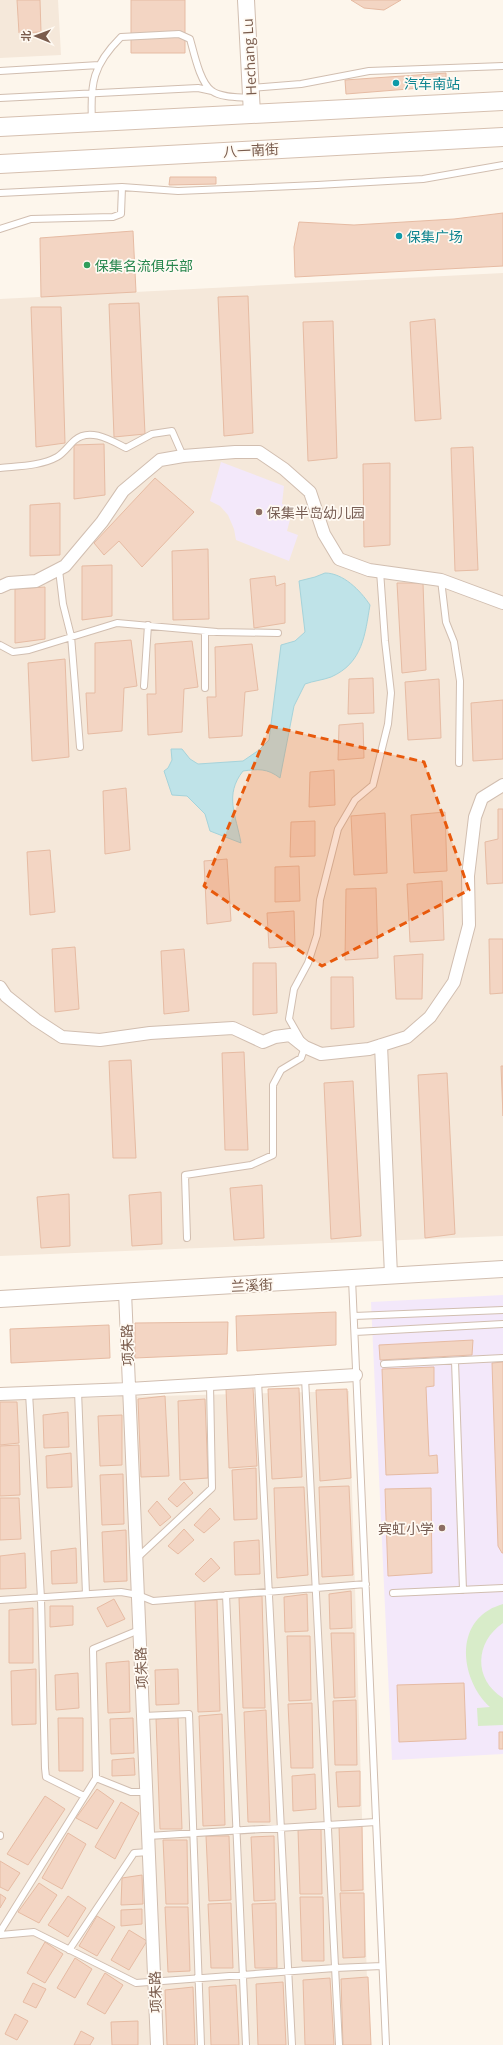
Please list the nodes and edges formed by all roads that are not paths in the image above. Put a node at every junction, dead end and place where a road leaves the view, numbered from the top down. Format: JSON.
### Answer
{"nodes":[{"id":1,"x":246,"y":0,"type":"edge"},
{"id":2,"x":99,"y":66,"type":"junction"},
{"id":3,"x":503,"y":66,"type":"edge"},
{"id":4,"x":0,"y":71,"type":"edge"},
{"id":5,"x":212,"y":91,"type":"junction"},
{"id":6,"x":90,"y":94,"type":"junction"},
{"id":7,"x":0,"y":98,"type":"edge"},
{"id":8,"x":251,"y":100,"type":"junction"},
{"id":9,"x":503,"y":101,"type":"edge"},
{"id":10,"x":92,"y":122,"type":"junction"},
{"id":11,"x":0,"y":127,"type":"edge"},
{"id":12,"x":503,"y":137,"type":"edge"},
{"id":13,"x":0,"y":164,"type":"edge"},
{"id":14,"x":503,"y":165,"type":"edge"},
{"id":15,"x":122,"y":187,"type":"junction"},
{"id":16,"x":0,"y":193,"type":"edge"},
{"id":17,"x":0,"y":229,"type":"edge"},
{"id":18,"x":183,"y":456,"type":"junction"},
{"id":19,"x":0,"y":468,"type":"edge"},
{"id":20,"x":59,"y":570,"type":"junction"},
{"id":21,"x":380,"y":571,"type":"junction"},
{"id":22,"x":441,"y":580,"type":"junction"},
{"id":23,"x":0,"y":587,"type":"edge"},
{"id":24,"x":502,"y":602,"type":"edge"},
{"id":25,"x":148,"y":625,"type":"junction"},
{"id":26,"x":205,"y":630,"type":"junction"},
{"id":27,"x":278,"y":633,"type":"dead end"},
{"id":28,"x":70,"y":636,"type":"junction"},
{"id":29,"x":0,"y":645,"type":"edge"},
{"id":30,"x":144,"y":686,"type":"dead end"},
{"id":31,"x":205,"y":688,"type":"dead end"},
{"id":32,"x":80,"y":747,"type":"dead end"},
{"id":33,"x":459,"y":763,"type":"dead end"},
{"id":34,"x":503,"y":785,"type":"edge"},
{"id":35,"x":0,"y":987,"type":"edge"},
{"id":36,"x":381,"y":1045,"type":"junction"},
{"id":37,"x":305,"y":1047,"type":"junction"},
{"id":38,"x":187,"y":1238,"type":"dead end"},
{"id":39,"x":503,"y":1269,"type":"edge"},
{"id":40,"x":392,"y":1275,"type":"junction"},
{"id":41,"x":352,"y":1279,"type":"junction"},
{"id":42,"x":125,"y":1292,"type":"junction"},
{"id":43,"x":0,"y":1299,"type":"edge"},
{"id":44,"x":503,"y":1310,"type":"edge"},
{"id":45,"x":354,"y":1316,"type":"junction"},
{"id":46,"x":503,"y":1324,"type":"edge"},
{"id":47,"x":355,"y":1332,"type":"junction"},
{"id":48,"x":503,"y":1358,"type":"edge"},
{"id":49,"x":455,"y":1361,"type":"junction"},
{"id":50,"x":384,"y":1364,"type":"dead end"},
{"id":51,"x":356,"y":1375,"type":"junction"},
{"id":52,"x":305,"y":1378,"type":"junction"},
{"id":53,"x":258,"y":1381,"type":"junction"},
{"id":54,"x":210,"y":1384,"type":"junction"},
{"id":55,"x":129,"y":1389,"type":"junction"},
{"id":56,"x":78,"y":1391,"type":"junction"},
{"id":57,"x":29,"y":1393,"type":"junction"},
{"id":58,"x":0,"y":1394,"type":"edge"},
{"id":59,"x":137,"y":1558,"type":"junction"},
{"id":60,"x":366,"y":1584,"type":"junction"},
{"id":61,"x":316,"y":1588,"type":"junction"},
{"id":62,"x":503,"y":1588,"type":"edge"},
{"id":63,"x":463,"y":1590,"type":"junction"},
{"id":64,"x":269,"y":1592,"type":"junction"},
{"id":65,"x":86,"y":1594,"type":"junction"},
{"id":66,"x":393,"y":1594,"type":"dead end"},
{"id":67,"x":138,"y":1595,"type":"junction"},
{"id":68,"x":226,"y":1595,"type":"junction"},
{"id":69,"x":41,"y":1598,"type":"junction"},
{"id":70,"x":0,"y":1600,"type":"edge"},
{"id":71,"x":139,"y":1630,"type":"junction"},
{"id":72,"x":143,"y":1716,"type":"junction"},
{"id":73,"x":96,"y":1778,"type":"junction"},
{"id":74,"x":146,"y":1792,"type":"junction"},
{"id":75,"x":84,"y":1796,"type":"junction"},
{"id":76,"x":376,"y":1822,"type":"junction"},
{"id":77,"x":328,"y":1824,"type":"junction"},
{"id":78,"x":281,"y":1828,"type":"junction"},
{"id":79,"x":236,"y":1830,"type":"junction"},
{"id":80,"x":193,"y":1833,"type":"junction"},
{"id":81,"x":148,"y":1836,"type":"junction"},
{"id":82,"x":149,"y":1852,"type":"junction"},
{"id":83,"x":0,"y":1933,"type":"edge"},
{"id":84,"x":69,"y":1950,"type":"junction"},
{"id":85,"x":382,"y":1966,"type":"junction"},
{"id":86,"x":335,"y":1968,"type":"junction"},
{"id":87,"x":288,"y":1972,"type":"junction"},
{"id":88,"x":243,"y":1975,"type":"junction"},
{"id":89,"x":198,"y":1979,"type":"junction"},
{"id":90,"x":154,"y":1982,"type":"junction"},
{"id":91,"x":157,"y":2045,"type":"edge"},
{"id":92,"x":201,"y":2045,"type":"edge"},
{"id":93,"x":246,"y":2045,"type":"edge"},
{"id":94,"x":292,"y":2045,"type":"edge"},
{"id":95,"x":339,"y":2045,"type":"edge"},
{"id":96,"x":386,"y":2045,"type":"edge"}],
"edges":[{"from":1,"to":8,"type":"street","name":"Hechang Lu"},
{"from":2,"to":4,"type":"lane"},
{"from":2,"to":5,"type":"lane"},
{"from":2,"to":6,"type":"lane"},
{"from":3,"to":8,"type":"lane"},
{"from":5,"to":6,"type":"lane"},
{"from":5,"to":8,"type":"lane"},
{"from":6,"to":7,"type":"lane"},
{"from":6,"to":10,"type":"lane"},
{"from":8,"to":9,"type":"main road"},
{"from":8,"to":10,"type":"main road"},
{"from":10,"to":11,"type":"main road"},
{"from":12,"to":13,"type":"main road","name":"八一南街"},
{"from":14,"to":15,"type":"lane"},
{"from":15,"to":16,"type":"lane"},
{"from":15,"to":17,"type":"lane"},
{"from":18,"to":19,"type":"lane"},
{"from":18,"to":20,"type":"street"},
{"from":18,"to":21,"type":"street"},
{"from":20,"to":23,"type":"street"},
{"from":20,"to":28,"type":"lane"},
{"from":21,"to":22,"type":"street"},
{"from":21,"to":37,"type":"lane"},
{"from":22,"to":24,"type":"street"},
{"from":22,"to":33,"type":"lane"},
{"from":25,"to":26,"type":"lane"},
{"from":25,"to":28,"type":"lane"},
{"from":25,"to":30,"type":"lane"},
{"from":26,"to":27,"type":"lane"},
{"from":26,"to":31,"type":"lane"},
{"from":28,"to":29,"type":"lane"},
{"from":28,"to":32,"type":"lane"},
{"from":34,"to":36,"type":"street"},
{"from":35,"to":37,"type":"street"},
{"from":36,"to":37,"type":"street"},
{"from":36,"to":40,"type":"street"},
{"from":37,"to":38,"type":"lane"},
{"from":39,"to":40,"type":"street","name":"兰溪街"},
{"from":40,"to":41,"type":"street","name":"兰溪街"},
{"from":41,"to":42,"type":"street","name":"兰溪街"},
{"from":41,"to":45,"type":"lane"},
{"from":42,"to":43,"type":"street","name":"兰溪街"},
{"from":42,"to":55,"type":"street","name":"项朱路"},
{"from":44,"to":45,"type":"lane"},
{"from":45,"to":47,"type":"lane"},
{"from":46,"to":47,"type":"lane"},
{"from":47,"to":51,"type":"lane"},
{"from":48,"to":49,"type":"lane"},
{"from":49,"to":50,"type":"lane"},
{"from":49,"to":63,"type":"lane"},
{"from":51,"to":52,"type":"street"},
{"from":51,"to":60,"type":"lane"},
{"from":52,"to":53,"type":"street"},
{"from":52,"to":61,"type":"lane"},
{"from":53,"to":54,"type":"street"},
{"from":53,"to":64,"type":"lane"},
{"from":54,"to":55,"type":"street"},
{"from":54,"to":59,"type":"lane"},
{"from":55,"to":56,"type":"street"},
{"from":55,"to":59,"type":"street","name":"项朱路"},
{"from":56,"to":57,"type":"street"},
{"from":56,"to":65,"type":"lane"},
{"from":57,"to":58,"type":"street"},
{"from":57,"to":69,"type":"lane"},
{"from":59,"to":67,"type":"street","name":"项朱路"},
{"from":60,"to":61,"type":"lane"},
{"from":60,"to":76,"type":"lane"},
{"from":61,"to":64,"type":"lane"},
{"from":61,"to":77,"type":"lane"},
{"from":62,"to":63,"type":"lane"},
{"from":63,"to":66,"type":"lane"},
{"from":64,"to":68,"type":"lane"},
{"from":64,"to":78,"type":"lane"},
{"from":65,"to":67,"type":"lane"},
{"from":65,"to":69,"type":"lane"},
{"from":67,"to":68,"type":"lane"},
{"from":67,"to":71,"type":"street","name":"项朱路"},
{"from":68,"to":79,"type":"lane"},
{"from":69,"to":70,"type":"lane"},
{"from":69,"to":75,"type":"lane"},
{"from":71,"to":72,"type":"street","name":"项朱路"},
{"from":71,"to":73,"type":"lane"},
{"from":72,"to":74,"type":"street","name":"项朱路"},
{"from":72,"to":80,"type":"lane"},
{"from":73,"to":74,"type":"lane"},
{"from":73,"to":75,"type":"lane"},
{"from":74,"to":81,"type":"street","name":"项朱路"},
{"from":75,"to":83,"type":"lane"},
{"from":76,"to":77,"type":"lane"},
{"from":76,"to":85,"type":"lane"},
{"from":77,"to":78,"type":"lane"},
{"from":77,"to":86,"type":"lane"},
{"from":78,"to":79,"type":"lane"},
{"from":78,"to":87,"type":"lane"},
{"from":79,"to":80,"type":"lane"},
{"from":79,"to":88,"type":"lane"},
{"from":80,"to":81,"type":"lane"},
{"from":80,"to":89,"type":"lane"},
{"from":81,"to":82,"type":"street","name":"项朱路"},
{"from":82,"to":84,"type":"lane"},
{"from":82,"to":90,"type":"street","name":"项朱路"},
{"from":83,"to":84,"type":"lane"},
{"from":84,"to":90,"type":"lane"},
{"from":85,"to":86,"type":"lane"},
{"from":85,"to":96,"type":"lane"},
{"from":86,"to":87,"type":"lane"},
{"from":86,"to":95,"type":"lane"},
{"from":87,"to":88,"type":"lane"},
{"from":87,"to":94,"type":"lane"},
{"from":88,"to":89,"type":"lane"},
{"from":88,"to":93,"type":"lane"},
{"from":89,"to":90,"type":"lane"},
{"from":89,"to":92,"type":"lane"},
{"from":90,"to":91,"type":"street","name":"项朱路"}]}
